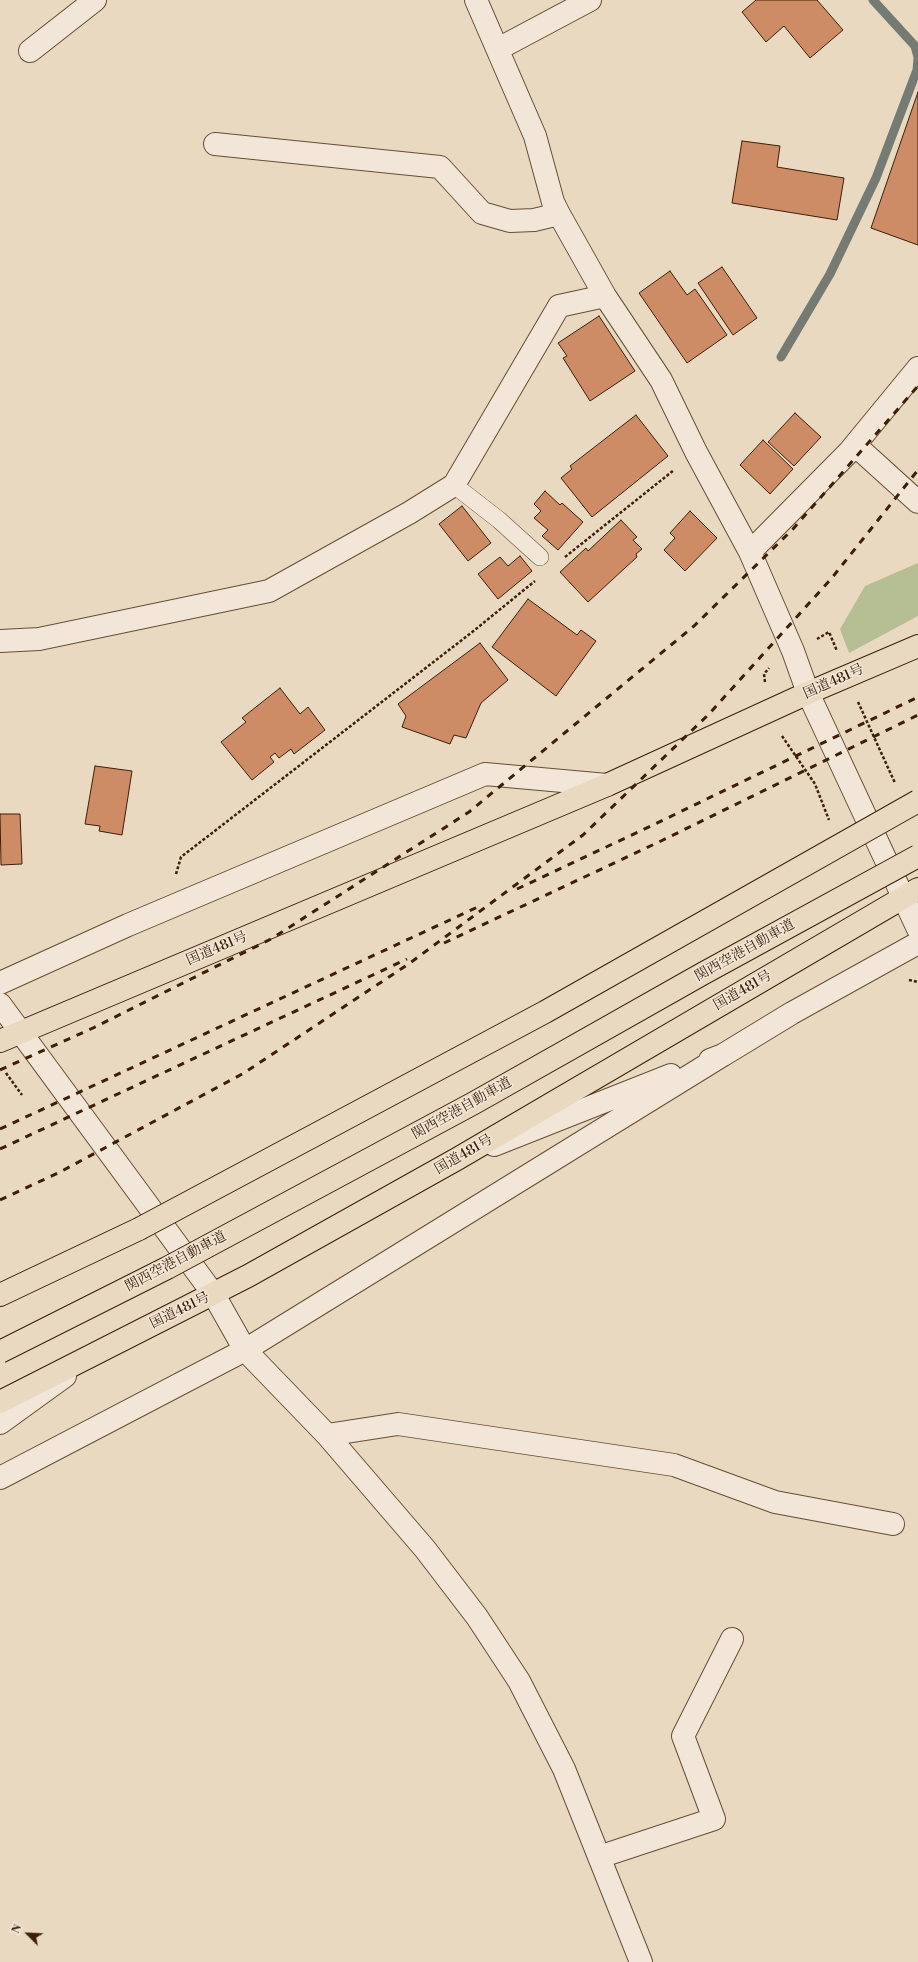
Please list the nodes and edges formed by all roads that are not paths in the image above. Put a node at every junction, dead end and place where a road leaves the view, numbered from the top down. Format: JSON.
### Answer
{"nodes":[{"id":1,"x":95,"y":0,"type":"edge"},
{"id":2,"x":476,"y":0,"type":"edge"},
{"id":3,"x":590,"y":0,"type":"edge"},
{"id":4,"x":498,"y":49,"type":"junction"},
{"id":5,"x":30,"y":51,"type":"dead end"},
{"id":6,"x":215,"y":144,"type":"dead end"},
{"id":7,"x":559,"y":214,"type":"junction"},
{"id":8,"x":606,"y":296,"type":"junction"},
{"id":9,"x":918,"y":368,"type":"edge"},
{"id":10,"x":855,"y":445,"type":"junction"},
{"id":11,"x":454,"y":485,"type":"junction"},
{"id":12,"x":918,"y":502,"type":"edge"},
{"id":13,"x":750,"y":552,"type":"junction"},
{"id":14,"x":540,"y":558,"type":"dead end"},
{"id":15,"x":0,"y":641,"type":"edge"},
{"id":16,"x":918,"y":646,"type":"edge"},
{"id":17,"x":808,"y":693,"type":"junction"},
{"id":18,"x":607,"y":785,"type":"junction"},
{"id":19,"x":918,"y":801,"type":"edge"},
{"id":20,"x":918,"y":856,"type":"edge"},
{"id":21,"x":911,"y":893,"type":"edge"},
{"id":22,"x":918,"y":929,"type":"edge"},
{"id":23,"x":918,"y":943,"type":"edge"},
{"id":24,"x":0,"y":983,"type":"edge"},
{"id":25,"x":0,"y":1004,"type":"edge"},
{"id":26,"x":9,"y":1036,"type":"edge"},
{"id":27,"x":723,"y":1054,"type":"junction"},
{"id":28,"x":457,"y":1159,"type":"junction"},
{"id":29,"x":0,"y":1295,"type":"edge"},
{"id":30,"x":214,"y":1295,"type":"junction"},
{"id":31,"x":245,"y":1350,"type":"junction"},
{"id":32,"x":0,"y":1352,"type":"edge"},
{"id":33,"x":94,"y":1355,"type":"junction"},
{"id":34,"x":0,"y":1402,"type":"edge"},
{"id":35,"x":0,"y":1423,"type":"edge"},
{"id":36,"x":327,"y":1435,"type":"junction"},
{"id":37,"x":0,"y":1478,"type":"edge"},
{"id":38,"x":893,"y":1524,"type":"dead end"},
{"id":39,"x":732,"y":1639,"type":"dead end"},
{"id":40,"x":599,"y":1857,"type":"junction"},
{"id":41,"x":641,"y":1962,"type":"edge"}],
"edges":[{"from":1,"to":5,"type":"street"},
{"from":2,"to":4,"type":"street"},
{"from":3,"to":4,"type":"street"},
{"from":4,"to":7,"type":"street"},
{"from":6,"to":7,"type":"street"},
{"from":7,"to":8,"type":"street"},
{"from":8,"to":11,"type":"street"},
{"from":8,"to":13,"type":"street"},
{"from":9,"to":10,"type":"street"},
{"from":10,"to":12,"type":"street"},
{"from":10,"to":13,"type":"street"},
{"from":11,"to":14,"type":"lane"},
{"from":11,"to":15,"type":"street"},
{"from":13,"to":17,"type":"street"},
{"from":16,"to":17,"type":"highway","name":"国道481号"},
{"from":17,"to":18,"type":"highway","name":"国道481号"},
{"from":17,"to":21,"type":"street"},
{"from":18,"to":24,"type":"street"},
{"from":18,"to":26,"type":"highway","name":"国道481号"},
{"from":19,"to":29,"type":"highway","bridge":true},
{"from":20,"to":32,"type":"highway","name":"関西空港自動車道","bridge":true},
{"from":21,"to":22,"type":"street"},
{"from":21,"to":28,"type":"highway","name":"国道481号"},
{"from":23,"to":27,"type":"street"},
{"from":25,"to":26,"type":"street"},
{"from":26,"to":30,"type":"street"},
{"from":27,"to":28,"type":"street"},
{"from":27,"to":31,"type":"street"},
{"from":28,"to":30,"type":"highway","name":"国道481号"},
{"from":30,"to":31,"type":"street"},
{"from":30,"to":33,"type":"highway","name":"国道481号"},
{"from":31,"to":36,"type":"street"},
{"from":31,"to":37,"type":"street"},
{"from":33,"to":34,"type":"highway","name":"国道481号"},
{"from":33,"to":35,"type":"street"},
{"from":36,"to":38,"type":"street"},
{"from":36,"to":40,"type":"street"},
{"from":39,"to":40,"type":"street"},
{"from":40,"to":41,"type":"street"}]}
